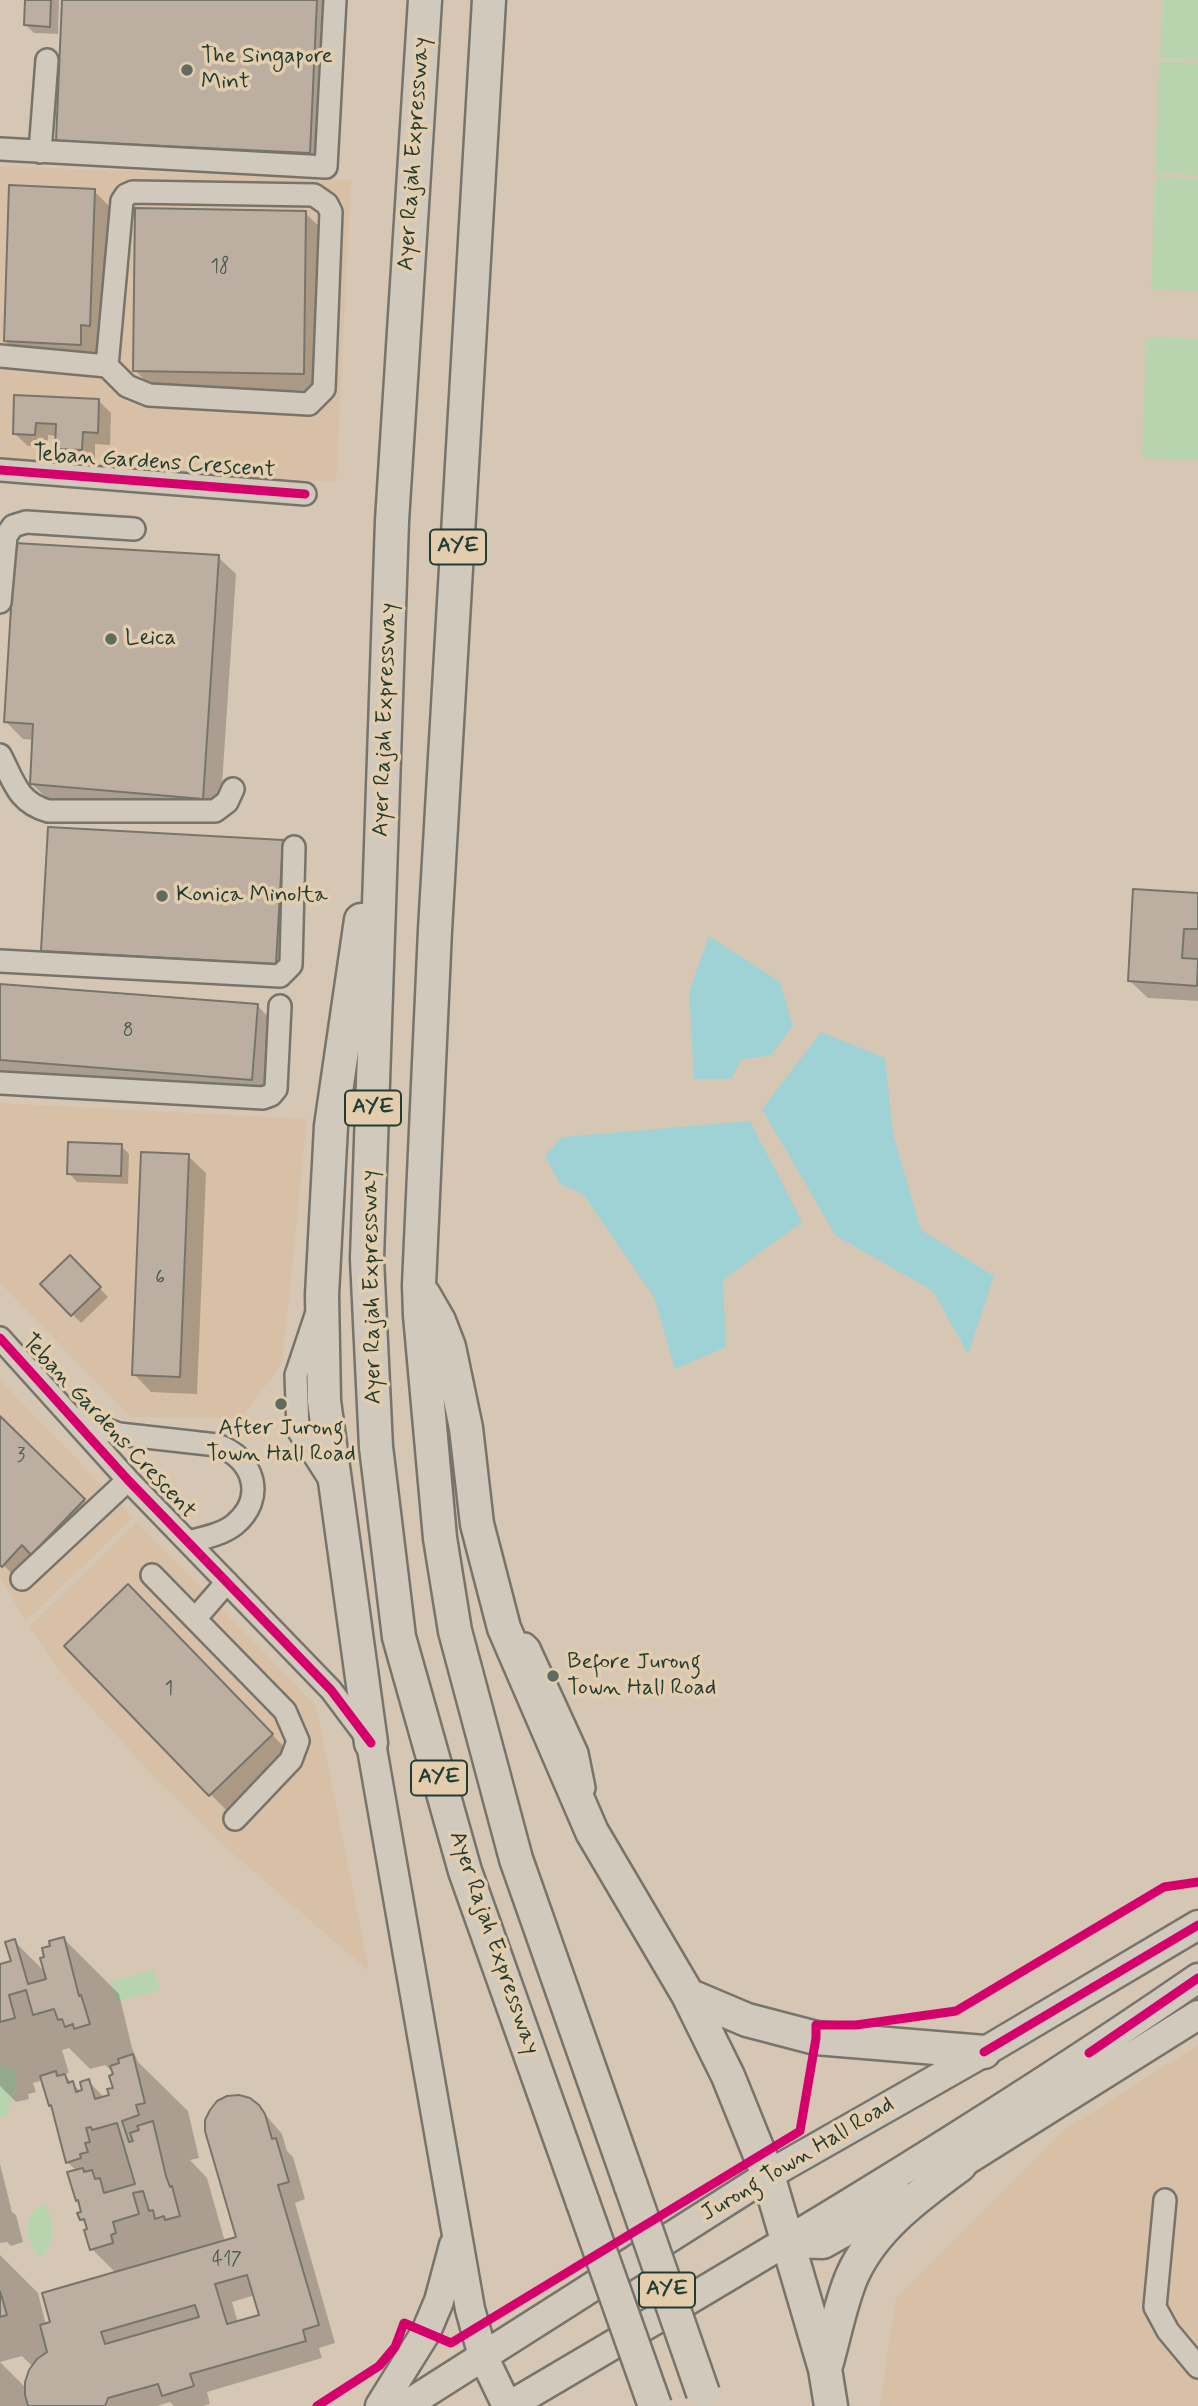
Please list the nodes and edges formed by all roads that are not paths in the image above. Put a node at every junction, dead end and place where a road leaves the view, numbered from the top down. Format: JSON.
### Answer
{"nodes":[{"id":1,"x":335,"y":0,"type":"edge"},
{"id":2,"x":489,"y":0,"type":"edge"},
{"id":3,"x":423,"y":2,"type":"edge"},
{"id":4,"x":47,"y":61,"type":"dead end"},
{"id":5,"x":0,"y":149,"type":"edge"},
{"id":6,"x":40,"y":152,"type":"junction"},
{"id":7,"x":0,"y":356,"type":"edge"},
{"id":8,"x":107,"y":366,"type":"junction"},
{"id":9,"x":0,"y":470,"type":"edge"},
{"id":10,"x":305,"y":494,"type":"dead end"},
{"id":11,"x":134,"y":529,"type":"dead end"},
{"id":12,"x":0,"y":602,"type":"edge"},
{"id":13,"x":0,"y":755,"type":"edge"},
{"id":14,"x":384,"y":769,"type":"junction"},
{"id":15,"x":233,"y":789,"type":"dead end"},
{"id":16,"x":294,"y":847,"type":"dead end"},
{"id":17,"x":0,"y":961,"type":"edge"},
{"id":18,"x":280,"y":1006,"type":"dead end"},
{"id":19,"x":0,"y":1083,"type":"edge"},
{"id":20,"x":419,"y":1285,"type":"junction"},
{"id":21,"x":0,"y":1338,"type":"edge"},
{"id":22,"x":72,"y":1418,"type":"junction"},
{"id":23,"x":128,"y":1480,"type":"junction"},
{"id":24,"x":188,"y":1542,"type":"junction"},
{"id":25,"x":152,"y":1574,"type":"dead end"},
{"id":26,"x":22,"y":1579,"type":"dead end"},
{"id":27,"x":226,"y":1582,"type":"junction"},
{"id":28,"x":195,"y":1619,"type":"junction"},
{"id":29,"x":371,"y":1743,"type":"junction"},
{"id":30,"x":235,"y":1819,"type":"dead end"},
{"id":31,"x":1198,"y":1925,"type":"edge"},
{"id":32,"x":1198,"y":1978,"type":"edge"},
{"id":33,"x":688,"y":1995,"type":"junction"},
{"id":34,"x":1198,"y":2015,"type":"edge"},
{"id":35,"x":984,"y":2052,"type":"junction"},
{"id":36,"x":960,"y":2165,"type":"junction"},
{"id":37,"x":768,"y":2175,"type":"junction"},
{"id":38,"x":1165,"y":2200,"type":"dead end"},
{"id":39,"x":457,"y":2236,"type":"junction"},
{"id":40,"x":787,"y":2243,"type":"junction"},
{"id":41,"x":483,"y":2356,"type":"junction"},
{"id":42,"x":1198,"y":2367,"type":"edge"},
{"id":43,"x":829,"y":2390,"type":"edge"},
{"id":44,"x":705,"y":2400,"type":"edge"},
{"id":45,"x":380,"y":2406,"type":"edge"},
{"id":46,"x":405,"y":2406,"type":"edge"},
{"id":47,"x":508,"y":2406,"type":"edge"},
{"id":48,"x":655,"y":2406,"type":"edge"}],
"edges":[{"from":1,"to":6,"type":"street"},
{"from":2,"to":20,"type":"highway","name":"Ayer Rajah Expressway","number":"AYE"},
{"from":3,"to":14,"type":"highway","name":"Ayer Rajah Expressway","number":"AYE"},
{"from":4,"to":6,"type":"street"},
{"from":5,"to":6,"type":"street"},
{"from":7,"to":8,"type":"street"},
{"from":8,"to":8,"type":"street"},
{"from":9,"to":10,"type":"street","name":"Teban Gardens Crescent"},
{"from":11,"to":12,"type":"street"},
{"from":13,"to":15,"type":"street"},
{"from":14,"to":29,"type":"highway"},
{"from":14,"to":48,"type":"highway","name":"Ayer Rajah Expressway","number":"AYE","bridge":true},
{"from":16,"to":17,"type":"street"},
{"from":18,"to":19,"type":"street"},
{"from":20,"to":33,"type":"highway"},
{"from":20,"to":44,"type":"highway","name":"Ayer Rajah Expressway","number":"AYE","bridge":true},
{"from":21,"to":22,"type":"street","name":"Teban Gardens Crescent"},
{"from":22,"to":23,"type":"street","name":"Teban Gardens Crescent"},
{"from":22,"to":24,"type":"street","name":"Teban Gardens Crescent"},
{"from":23,"to":24,"type":"street","name":"Teban Gardens Crescent"},
{"from":23,"to":26,"type":"street"},
{"from":24,"to":27,"type":"street"},
{"from":25,"to":28,"type":"street"},
{"from":27,"to":28,"type":"street"},
{"from":27,"to":29,"type":"street"},
{"from":28,"to":30,"type":"street"},
{"from":29,"to":39,"type":"main road"},
{"from":31,"to":35,"type":"main road","name":"Jurong Town Hall Road"},
{"from":32,"to":40,"type":"main road"},
{"from":33,"to":35,"type":"highway"},
{"from":33,"to":37,"type":"highway"},
{"from":34,"to":36,"type":"main road"},
{"from":35,"to":37,"type":"main road","name":"Jurong Town Hall Road"},
{"from":36,"to":40,"type":"main road"},
{"from":36,"to":43,"type":"highway"},
{"from":37,"to":40,"type":"highway"},
{"from":37,"to":41,"type":"main road","name":"Jurong Town Hall Road"},
{"from":38,"to":42,"type":"street"},
{"from":39,"to":41,"type":"main road"},
{"from":39,"to":45,"type":"main road"},
{"from":40,"to":43,"type":"highway"},
{"from":40,"to":47,"type":"main road"},
{"from":41,"to":46,"type":"main road","name":"Jurong Town Hall Road"},
{"from":41,"to":47,"type":"main road"}]}
